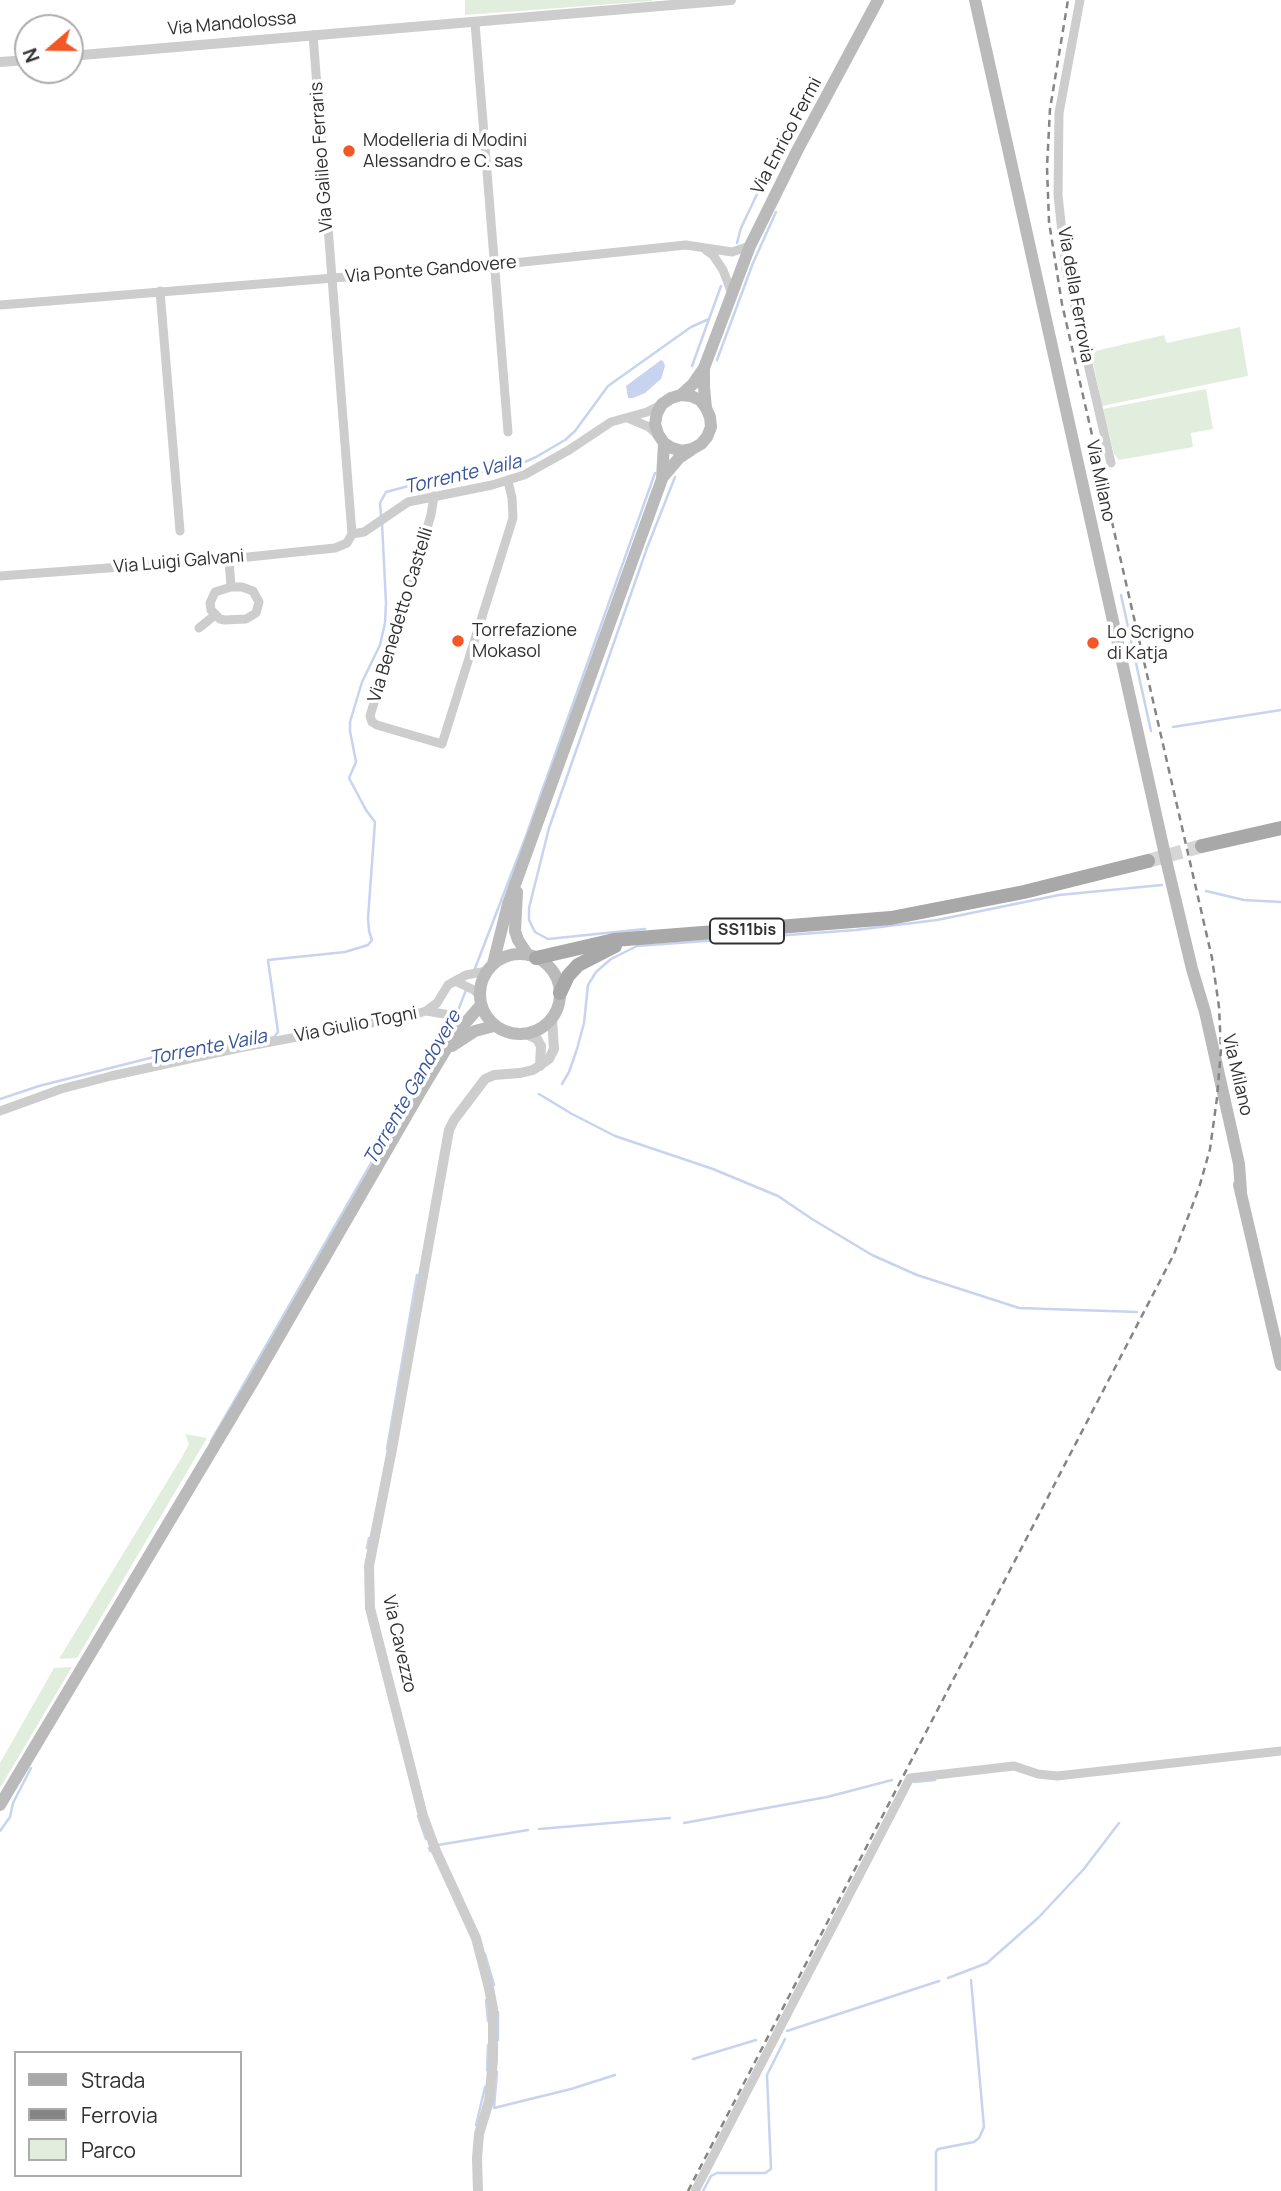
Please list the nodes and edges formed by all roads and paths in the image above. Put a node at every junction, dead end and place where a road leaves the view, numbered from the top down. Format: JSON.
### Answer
{"nodes":[{"id":1,"x":731,"y":0,"type":"edge"},
{"id":2,"x":878,"y":0,"type":"edge"},
{"id":3,"x":975,"y":0,"type":"edge"},
{"id":4,"x":1080,"y":0,"type":"edge"},
{"id":5,"x":475,"y":23,"type":"junction"},
{"id":6,"x":313,"y":35,"type":"junction"},
{"id":7,"x":84,"y":56,"type":"edge"},
{"id":8,"x":750,"y":246,"type":"junction"},
{"id":9,"x":701,"y":247,"type":"junction"},
{"id":10,"x":494,"y":265,"type":"junction"},
{"id":11,"x":331,"y":279,"type":"junction"},
{"id":12,"x":160,"y":291,"type":"junction"},
{"id":13,"x":732,"y":291,"type":"junction"},
{"id":14,"x":0,"y":304,"type":"edge"},
{"id":15,"x":704,"y":368,"type":"junction"},
{"id":16,"x":681,"y":395,"type":"junction"},
{"id":17,"x":662,"y":404,"type":"junction"},
{"id":18,"x":706,"y":408,"type":"junction"},
{"id":19,"x":628,"y":418,"type":"junction"},
{"id":20,"x":508,"y":432,"type":"dead end"},
{"id":21,"x":661,"y":438,"type":"junction"},
{"id":22,"x":692,"y":449,"type":"junction"},
{"id":23,"x":1111,"y":463,"type":"dead end"},
{"id":24,"x":662,"y":479,"type":"junction"},
{"id":25,"x":509,"y":481,"type":"junction"},
{"id":26,"x":434,"y":496,"type":"junction"},
{"id":27,"x":180,"y":531,"type":"dead end"},
{"id":28,"x":352,"y":534,"type":"junction"},
{"id":29,"x":229,"y":559,"type":"junction"},
{"id":30,"x":0,"y":576,"type":"edge"},
{"id":31,"x":231,"y":587,"type":"junction"},
{"id":32,"x":215,"y":615,"type":"junction"},
{"id":33,"x":199,"y":628,"type":"dead end"},
{"id":34,"x":1281,"y":828,"type":"edge"},
{"id":35,"x":1202,"y":846,"type":"tunnel mouth"},
{"id":36,"x":1148,"y":861,"type":"tunnel mouth"},
{"id":37,"x":518,"y":877,"type":"junction"},
{"id":38,"x":638,"y":940,"type":"junction"},
{"id":39,"x":532,"y":956,"type":"junction"},
{"id":40,"x":486,"y":969,"type":"junction"},
{"id":41,"x":455,"y":981,"type":"junction"},
{"id":42,"x":560,"y":993,"type":"junction"},
{"id":43,"x":478,"y":997,"type":"junction"},
{"id":44,"x":426,"y":1011,"type":"junction"},
{"id":45,"x":457,"y":1016,"type":"dead end"},
{"id":46,"x":552,"y":1019,"type":"junction"},
{"id":47,"x":494,"y":1026,"type":"junction"},
{"id":48,"x":526,"y":1034,"type":"junction"},
{"id":49,"x":445,"y":1054,"type":"junction"},
{"id":50,"x":540,"y":1066,"type":"junction"},
{"id":51,"x":0,"y":1111,"type":"edge"},
{"id":52,"x":1281,"y":1365,"type":"edge"},
{"id":53,"x":1281,"y":1751,"type":"edge"},
{"id":54,"x":0,"y":1805,"type":"edge"},
{"id":55,"x":478,"y":2191,"type":"edge"},
{"id":56,"x":695,"y":2191,"type":"edge"}],
"edges":[{"from":1,"to":5,"type":"street","name":"Via Mandolossa"},
{"from":2,"to":8,"type":"main road","name":"Via Enrico Fermi"},
{"from":3,"to":52,"type":"main road","name":"Via Milano"},
{"from":4,"to":23,"type":"street","name":"Via della Ferrovia"},
{"from":5,"to":6,"type":"street","name":"Via Mandolossa"},
{"from":5,"to":10,"type":"street"},
{"from":6,"to":7,"type":"street","name":"Via Mandolossa"},
{"from":6,"to":11,"type":"street","name":"Via Galileo Ferraris"},
{"from":8,"to":9,"type":"street","name":"Via Ponte Gandovere"},
{"from":8,"to":13,"type":"main road","name":"Via Enrico Fermi"},
{"from":9,"to":10,"type":"street","name":"Via Ponte Gandovere"},
{"from":9,"to":13,"type":"street"},
{"from":10,"to":11,"type":"street","name":"Via Ponte Gandovere"},
{"from":10,"to":20,"type":"street"},
{"from":11,"to":12,"type":"street","name":"Via Ponte Gandovere"},
{"from":11,"to":28,"type":"street"},
{"from":12,"to":14,"type":"street","name":"Via Ponte Gandovere"},
{"from":12,"to":27,"type":"street"},
{"from":13,"to":15,"type":"main road","name":"Via Enrico Fermi"},
{"from":15,"to":16,"type":"main road"},
{"from":15,"to":18,"type":"main road"},
{"from":16,"to":17,"type":"main road"},
{"from":16,"to":18,"type":"main road"},
{"from":17,"to":19,"type":"street","name":"Via Luigi Galvani"},
{"from":17,"to":21,"type":"main road"},
{"from":18,"to":22,"type":"main road"},
{"from":19,"to":21,"type":"street"},
{"from":19,"to":25,"type":"street","name":"Via Luigi Galvani"},
{"from":21,"to":22,"type":"main road"},
{"from":21,"to":24,"type":"main road"},
{"from":22,"to":24,"type":"main road"},
{"from":24,"to":37,"type":"main road"},
{"from":25,"to":26,"type":"street","name":"Via Luigi Galvani"},
{"from":25,"to":26,"type":"street","name":"Via Benedetto Castelli"},
{"from":26,"to":28,"type":"street","name":"Via Luigi Galvani"},
{"from":28,"to":29,"type":"street","name":"Via Luigi Galvani"},
{"from":29,"to":30,"type":"street","name":"Via Luigi Galvani"},
{"from":29,"to":31,"type":"street"},
{"from":31,"to":32,"type":"street"},
{"from":31,"to":32,"type":"street"},
{"from":32,"to":33,"type":"street"},
{"from":34,"to":35,"type":"main road"},
{"from":36,"to":38,"type":"main road","number":"SS11bis"},
{"from":37,"to":39,"type":"main road"},
{"from":37,"to":40,"type":"main road"},
{"from":38,"to":39,"type":"main road","number":"SS11bis"},
{"from":38,"to":42,"type":"main road","number":"SS11bis"},
{"from":39,"to":40,"type":"main road"},
{"from":39,"to":42,"type":"main road"},
{"from":40,"to":41,"type":"street"},
{"from":40,"to":43,"type":"main road"},
{"from":41,"to":43,"type":"street"},
{"from":41,"to":44,"type":"street","name":"Via Giulio Togni"},
{"from":42,"to":46,"type":"main road"},
{"from":43,"to":47,"type":"main road"},
{"from":43,"to":49,"type":"main road"},
{"from":44,"to":45,"type":"street"},
{"from":44,"to":51,"type":"street","name":"Via Giulio Togni"},
{"from":46,"to":48,"type":"main road"},
{"from":46,"to":50,"type":"street"},
{"from":47,"to":48,"type":"main road"},
{"from":47,"to":49,"type":"main road"},
{"from":48,"to":50,"type":"street"},
{"from":49,"to":54,"type":"main road"},
{"from":50,"to":55,"type":"street","name":"Via Cavezzo"},
{"from":53,"to":56,"type":"street"}]}
